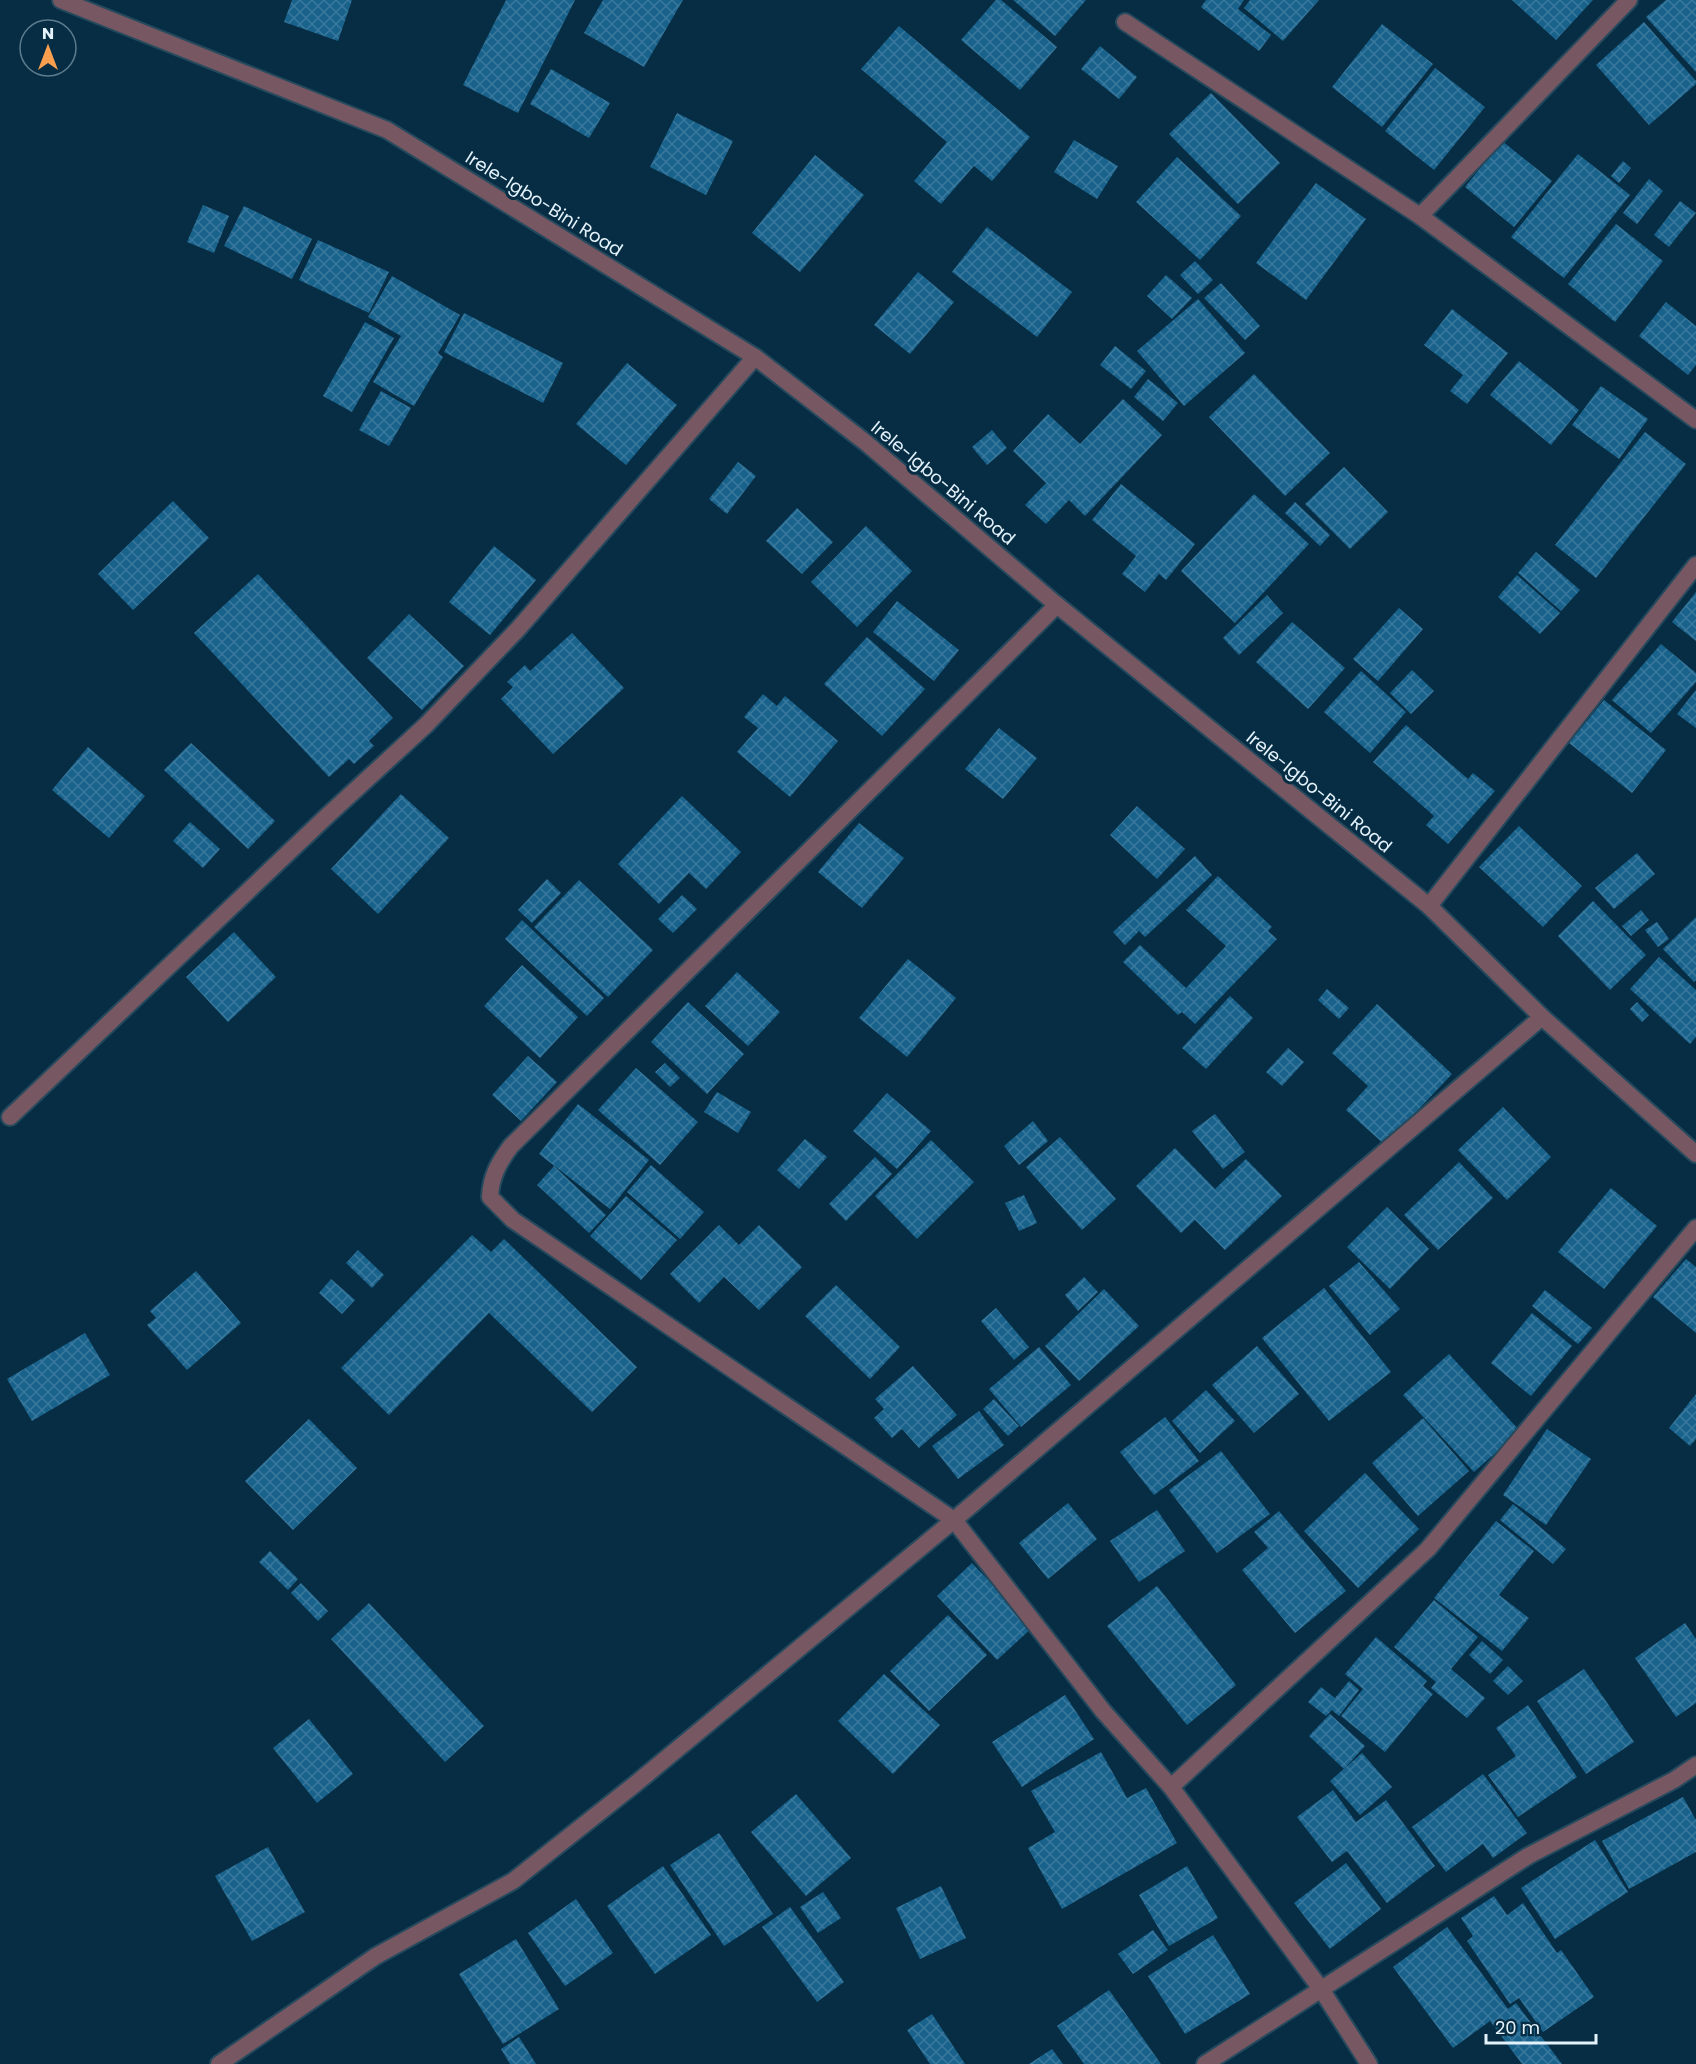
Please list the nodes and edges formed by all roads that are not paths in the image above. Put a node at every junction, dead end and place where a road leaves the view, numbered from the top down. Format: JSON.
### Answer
{"nodes":[{"id":1,"x":61,"y":0,"type":"edge"},
{"id":2,"x":1629,"y":0,"type":"edge"},
{"id":3,"x":1125,"y":22,"type":"dead end"},
{"id":4,"x":1420,"y":216,"type":"junction"},
{"id":5,"x":755,"y":357,"type":"junction"},
{"id":6,"x":1696,"y":420,"type":"edge"},
{"id":7,"x":1696,"y":565,"type":"edge"},
{"id":8,"x":1057,"y":605,"type":"junction"},
{"id":9,"x":1429,"y":906,"type":"junction"},
{"id":10,"x":1542,"y":1017,"type":"junction"},
{"id":11,"x":10,"y":1117,"type":"dead end"},
{"id":12,"x":1696,"y":1154,"type":"edge"},
{"id":13,"x":1696,"y":1228,"type":"edge"},
{"id":14,"x":954,"y":1520,"type":"junction"},
{"id":15,"x":1696,"y":1765,"type":"edge"},
{"id":16,"x":1171,"y":1787,"type":"junction"},
{"id":17,"x":1321,"y":1989,"type":"junction"},
{"id":18,"x":219,"y":2064,"type":"edge"},
{"id":19,"x":1205,"y":2064,"type":"edge"},
{"id":20,"x":1369,"y":2064,"type":"edge"}],
"edges":[{"from":1,"to":5,"type":"street","name":"Irele-Igbo-Bini Road"},
{"from":2,"to":4,"type":"street"},
{"from":3,"to":4,"type":"street"},
{"from":4,"to":6,"type":"street"},
{"from":5,"to":8,"type":"street","name":"Irele-Igbo-Bini Road"},
{"from":5,"to":11,"type":"street"},
{"from":7,"to":9,"type":"street"},
{"from":8,"to":9,"type":"street","name":"Irele-Igbo-Bini Road"},
{"from":8,"to":14,"type":"street"},
{"from":9,"to":10,"type":"street","name":"Irele-Igbo-Bini Road"},
{"from":10,"to":12,"type":"street","name":"Irele-Igbo-Bini Road"},
{"from":10,"to":14,"type":"street"},
{"from":13,"to":16,"type":"street"},
{"from":14,"to":16,"type":"street"},
{"from":14,"to":18,"type":"street"},
{"from":15,"to":17,"type":"street"},
{"from":16,"to":17,"type":"street"},
{"from":17,"to":19,"type":"street"},
{"from":17,"to":20,"type":"street"}]}
